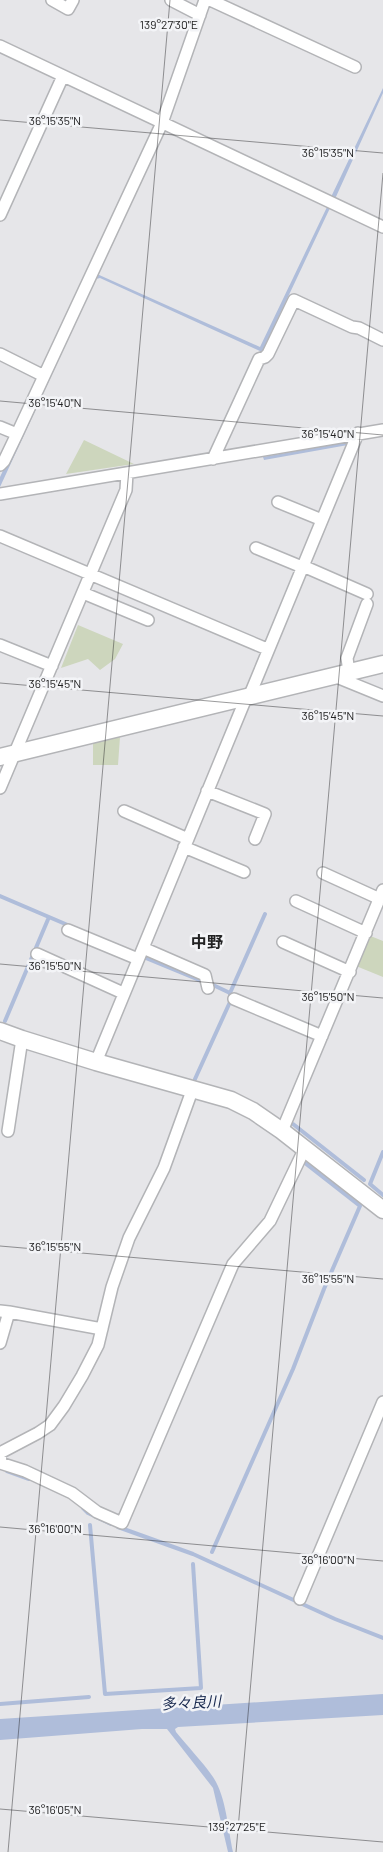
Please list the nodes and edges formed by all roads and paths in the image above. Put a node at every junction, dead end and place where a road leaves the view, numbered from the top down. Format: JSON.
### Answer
{"nodes":[{"id":1,"x":52,"y":0,"type":"edge"},
{"id":2,"x":73,"y":0,"type":"edge"},
{"id":3,"x":171,"y":0,"type":"edge"},
{"id":4,"x":205,"y":0,"type":"edge"},
{"id":5,"x":210,"y":0,"type":"edge"},
{"id":6,"x":200,"y":15,"type":"junction"},
{"id":7,"x":0,"y":46,"type":"edge"},
{"id":8,"x":355,"y":67,"type":"dead end"},
{"id":9,"x":63,"y":76,"type":"junction"},
{"id":10,"x":162,"y":123,"type":"junction"},
{"id":11,"x":0,"y":215,"type":"edge"},
{"id":12,"x":383,"y":227,"type":"edge"},
{"id":13,"x":383,"y":340,"type":"edge"},
{"id":14,"x":0,"y":354,"type":"edge"},
{"id":15,"x":44,"y":376,"type":"junction"},
{"id":16,"x":383,"y":418,"type":"edge"},
{"id":17,"x":0,"y":427,"type":"edge"},
{"id":18,"x":380,"y":430,"type":"edge"},
{"id":19,"x":358,"y":433,"type":"junction"},
{"id":20,"x":17,"y":434,"type":"junction"},
{"id":21,"x":213,"y":459,"type":"junction"},
{"id":22,"x":0,"y":465,"type":"edge"},
{"id":23,"x":127,"y":473,"type":"junction"},
{"id":24,"x":0,"y":494,"type":"edge"},
{"id":25,"x":278,"y":502,"type":"dead end"},
{"id":26,"x":322,"y":520,"type":"junction"},
{"id":27,"x":0,"y":536,"type":"edge"},
{"id":28,"x":256,"y":548,"type":"dead end"},
{"id":29,"x":303,"y":566,"type":"junction"},
{"id":30,"x":91,"y":574,"type":"junction"},
{"id":31,"x":83,"y":593,"type":"junction"},
{"id":32,"x":148,"y":620,"type":"dead end"},
{"id":33,"x":0,"y":645,"type":"edge"},
{"id":34,"x":268,"y":648,"type":"junction"},
{"id":35,"x":383,"y":664,"type":"edge"},
{"id":36,"x":52,"y":666,"type":"junction"},
{"id":37,"x":342,"y":674,"type":"junction"},
{"id":38,"x":383,"y":696,"type":"edge"},
{"id":39,"x":247,"y":697,"type":"junction"},
{"id":40,"x":7,"y":756,"type":"edge"},
{"id":41,"x":0,"y":788,"type":"edge"},
{"id":42,"x":208,"y":791,"type":"junction"},
{"id":43,"x":124,"y":811,"type":"dead end"},
{"id":44,"x":255,"y":839,"type":"dead end"},
{"id":45,"x":186,"y":843,"type":"junction"},
{"id":46,"x":244,"y":872,"type":"dead end"},
{"id":47,"x":323,"y":873,"type":"dead end"},
{"id":48,"x":381,"y":895,"type":"edge"},
{"id":49,"x":296,"y":901,"type":"dead end"},
{"id":50,"x":68,"y":930,"type":"dead end"},
{"id":51,"x":366,"y":933,"type":"junction"},
{"id":52,"x":283,"y":942,"type":"dead end"},
{"id":53,"x":143,"y":948,"type":"junction"},
{"id":54,"x":37,"y":954,"type":"dead end"},
{"id":55,"x":138,"y":960,"type":"junction"},
{"id":56,"x":350,"y":972,"type":"junction"},
{"id":57,"x":208,"y":988,"type":"dead end"},
{"id":58,"x":123,"y":993,"type":"junction"},
{"id":59,"x":234,"y":999,"type":"dead end"},
{"id":60,"x":1,"y":1033,"type":"edge"},
{"id":61,"x":322,"y":1036,"type":"junction"},
{"id":62,"x":22,"y":1039,"type":"junction"},
{"id":63,"x":96,"y":1062,"type":"junction"},
{"id":64,"x":192,"y":1088,"type":"junction"},
{"id":65,"x":8,"y":1131,"type":"dead end"},
{"id":66,"x":282,"y":1131,"type":"junction"},
{"id":67,"x":305,"y":1148,"type":"junction"},
{"id":68,"x":383,"y":1210,"type":"edge"},
{"id":69,"x":4,"y":1311,"type":"edge"},
{"id":70,"x":102,"y":1329,"type":"junction"},
{"id":71,"x":0,"y":1343,"type":"edge"},
{"id":72,"x":383,"y":1402,"type":"edge"},
{"id":73,"x":0,"y":1458,"type":"edge"},
{"id":74,"x":300,"y":1599,"type":"dead end"}],
"edges":[{"from":1,"to":2,"type":"street"},
{"from":3,"to":6,"type":"street"},
{"from":4,"to":6,"type":"street"},
{"from":5,"to":8,"type":"street"},
{"from":6,"to":10,"type":"street"},
{"from":7,"to":9,"type":"street"},
{"from":9,"to":10,"type":"street"},
{"from":9,"to":11,"type":"street"},
{"from":10,"to":12,"type":"street"},
{"from":10,"to":15,"type":"street"},
{"from":13,"to":21,"type":"street"},
{"from":14,"to":15,"type":"street"},
{"from":15,"to":20,"type":"street"},
{"from":16,"to":18,"type":"street"},
{"from":17,"to":20,"type":"street"},
{"from":18,"to":19,"type":"street"},
{"from":19,"to":21,"type":"street"},
{"from":19,"to":26,"type":"street"},
{"from":20,"to":22,"type":"street"},
{"from":21,"to":23,"type":"street"},
{"from":23,"to":24,"type":"street"},
{"from":23,"to":30,"type":"street"},
{"from":25,"to":26,"type":"street"},
{"from":26,"to":29,"type":"street"},
{"from":27,"to":30,"type":"street"},
{"from":28,"to":29,"type":"street"},
{"from":29,"to":34,"type":"street"},
{"from":29,"to":37,"type":"street"},
{"from":30,"to":31,"type":"street"},
{"from":30,"to":34,"type":"street"},
{"from":31,"to":32,"type":"street"},
{"from":31,"to":36,"type":"street"},
{"from":33,"to":36,"type":"street"},
{"from":34,"to":39,"type":"street"},
{"from":35,"to":37,"type":"street"},
{"from":36,"to":40,"type":"street"},
{"from":37,"to":38,"type":"street"},
{"from":37,"to":39,"type":"street"},
{"from":39,"to":40,"type":"street"},
{"from":39,"to":42,"type":"street"},
{"from":40,"to":41,"type":"street"},
{"from":42,"to":44,"type":"street"},
{"from":42,"to":45,"type":"street"},
{"from":43,"to":45,"type":"street"},
{"from":45,"to":46,"type":"street"},
{"from":45,"to":53,"type":"street"},
{"from":47,"to":48,"type":"street"},
{"from":48,"to":51,"type":"street"},
{"from":49,"to":51,"type":"street"},
{"from":50,"to":55,"type":"street"},
{"from":51,"to":56,"type":"street"},
{"from":52,"to":56,"type":"street"},
{"from":53,"to":55,"type":"street"},
{"from":53,"to":57,"type":"street"},
{"from":54,"to":58,"type":"street"},
{"from":55,"to":58,"type":"street"},
{"from":56,"to":61,"type":"street"},
{"from":58,"to":63,"type":"street"},
{"from":59,"to":61,"type":"street"},
{"from":60,"to":62,"type":"street"},
{"from":61,"to":66,"type":"street"},
{"from":62,"to":63,"type":"street"},
{"from":62,"to":65,"type":"street"},
{"from":63,"to":64,"type":"street"},
{"from":64,"to":66,"type":"street"},
{"from":64,"to":70,"type":"street"},
{"from":66,"to":67,"type":"street"},
{"from":67,"to":68,"type":"street"},
{"from":67,"to":73,"type":"street"},
{"from":69,"to":70,"type":"street"},
{"from":69,"to":71,"type":"street"},
{"from":70,"to":73,"type":"street"},
{"from":72,"to":74,"type":"street"}]}
